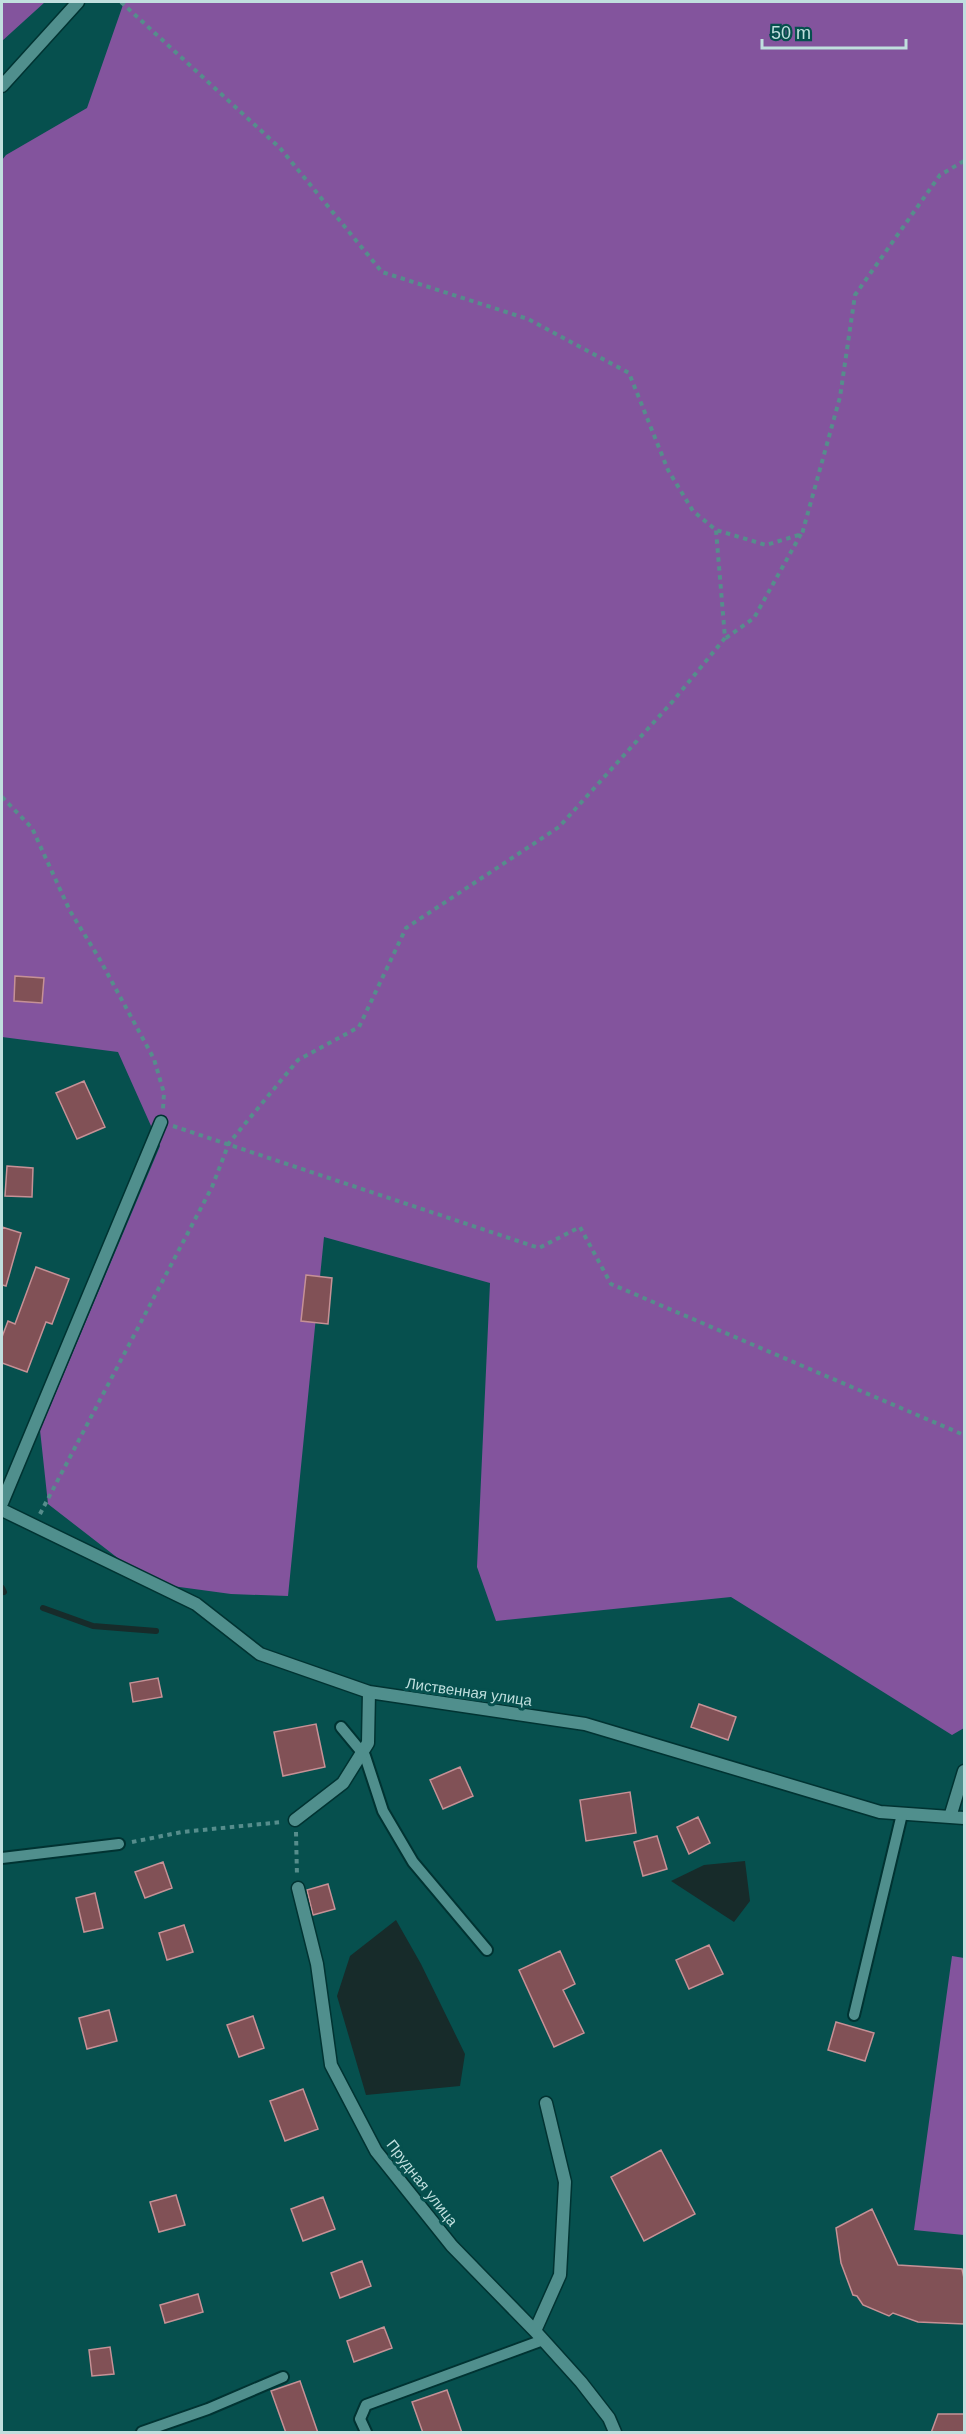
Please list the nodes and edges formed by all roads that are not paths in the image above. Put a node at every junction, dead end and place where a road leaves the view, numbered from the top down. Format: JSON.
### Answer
{"nodes":[{"id":1,"x":78,"y":2,"type":"edge"},
{"id":2,"x":2,"y":86,"type":"edge"},
{"id":3,"x":161,"y":1122,"type":"road end"},
{"id":4,"x":2,"y":1503,"type":"edge"},
{"id":5,"x":2,"y":1510,"type":"edge"},
{"id":6,"x":369,"y":1692,"type":"junction"},
{"id":7,"x":341,"y":1727,"type":"dead end"},
{"id":8,"x":362,"y":1752,"type":"junction"},
{"id":9,"x":964,"y":1771,"type":"edge"},
{"id":10,"x":902,"y":1814,"type":"junction"},
{"id":11,"x":950,"y":1817,"type":"junction"},
{"id":12,"x":964,"y":1818,"type":"edge"},
{"id":13,"x":295,"y":1820,"type":"road end"},
{"id":14,"x":119,"y":1844,"type":"road end"},
{"id":15,"x":2,"y":1858,"type":"edge"},
{"id":16,"x":298,"y":1888,"type":"road end"},
{"id":17,"x":487,"y":1950,"type":"dead end"},
{"id":18,"x":854,"y":2015,"type":"dead end"},
{"id":19,"x":546,"y":2103,"type":"dead end"},
{"id":20,"x":539,"y":2335,"type":"junction"},
{"id":21,"x":283,"y":2377,"type":"dead end"},
{"id":22,"x":142,"y":2433,"type":"edge"},
{"id":23,"x":366,"y":2433,"type":"edge"},
{"id":24,"x":615,"y":2433,"type":"edge"}],
"edges":[{"from":1,"to":2,"type":"street"},
{"from":3,"to":4,"type":"street"},
{"from":5,"to":6,"type":"street","name":"Лиственная улица"},
{"from":6,"to":8,"type":"street"},
{"from":6,"to":10,"type":"street","name":"Лиственная улица"},
{"from":7,"to":8,"type":"lane"},
{"from":8,"to":13,"type":"street"},
{"from":8,"to":17,"type":"lane"},
{"from":9,"to":11,"type":"street"},
{"from":10,"to":11,"type":"street","name":"Лиственная улица"},
{"from":10,"to":18,"type":"lane"},
{"from":11,"to":12,"type":"street","name":"Лиственная улица"},
{"from":14,"to":15,"type":"lane"},
{"from":16,"to":20,"type":"street","name":"Прудная улица"},
{"from":19,"to":20,"type":"street"},
{"from":20,"to":23,"type":"lane"},
{"from":20,"to":24,"type":"street","name":"Прудная улица"},
{"from":21,"to":22,"type":"lane"}]}
